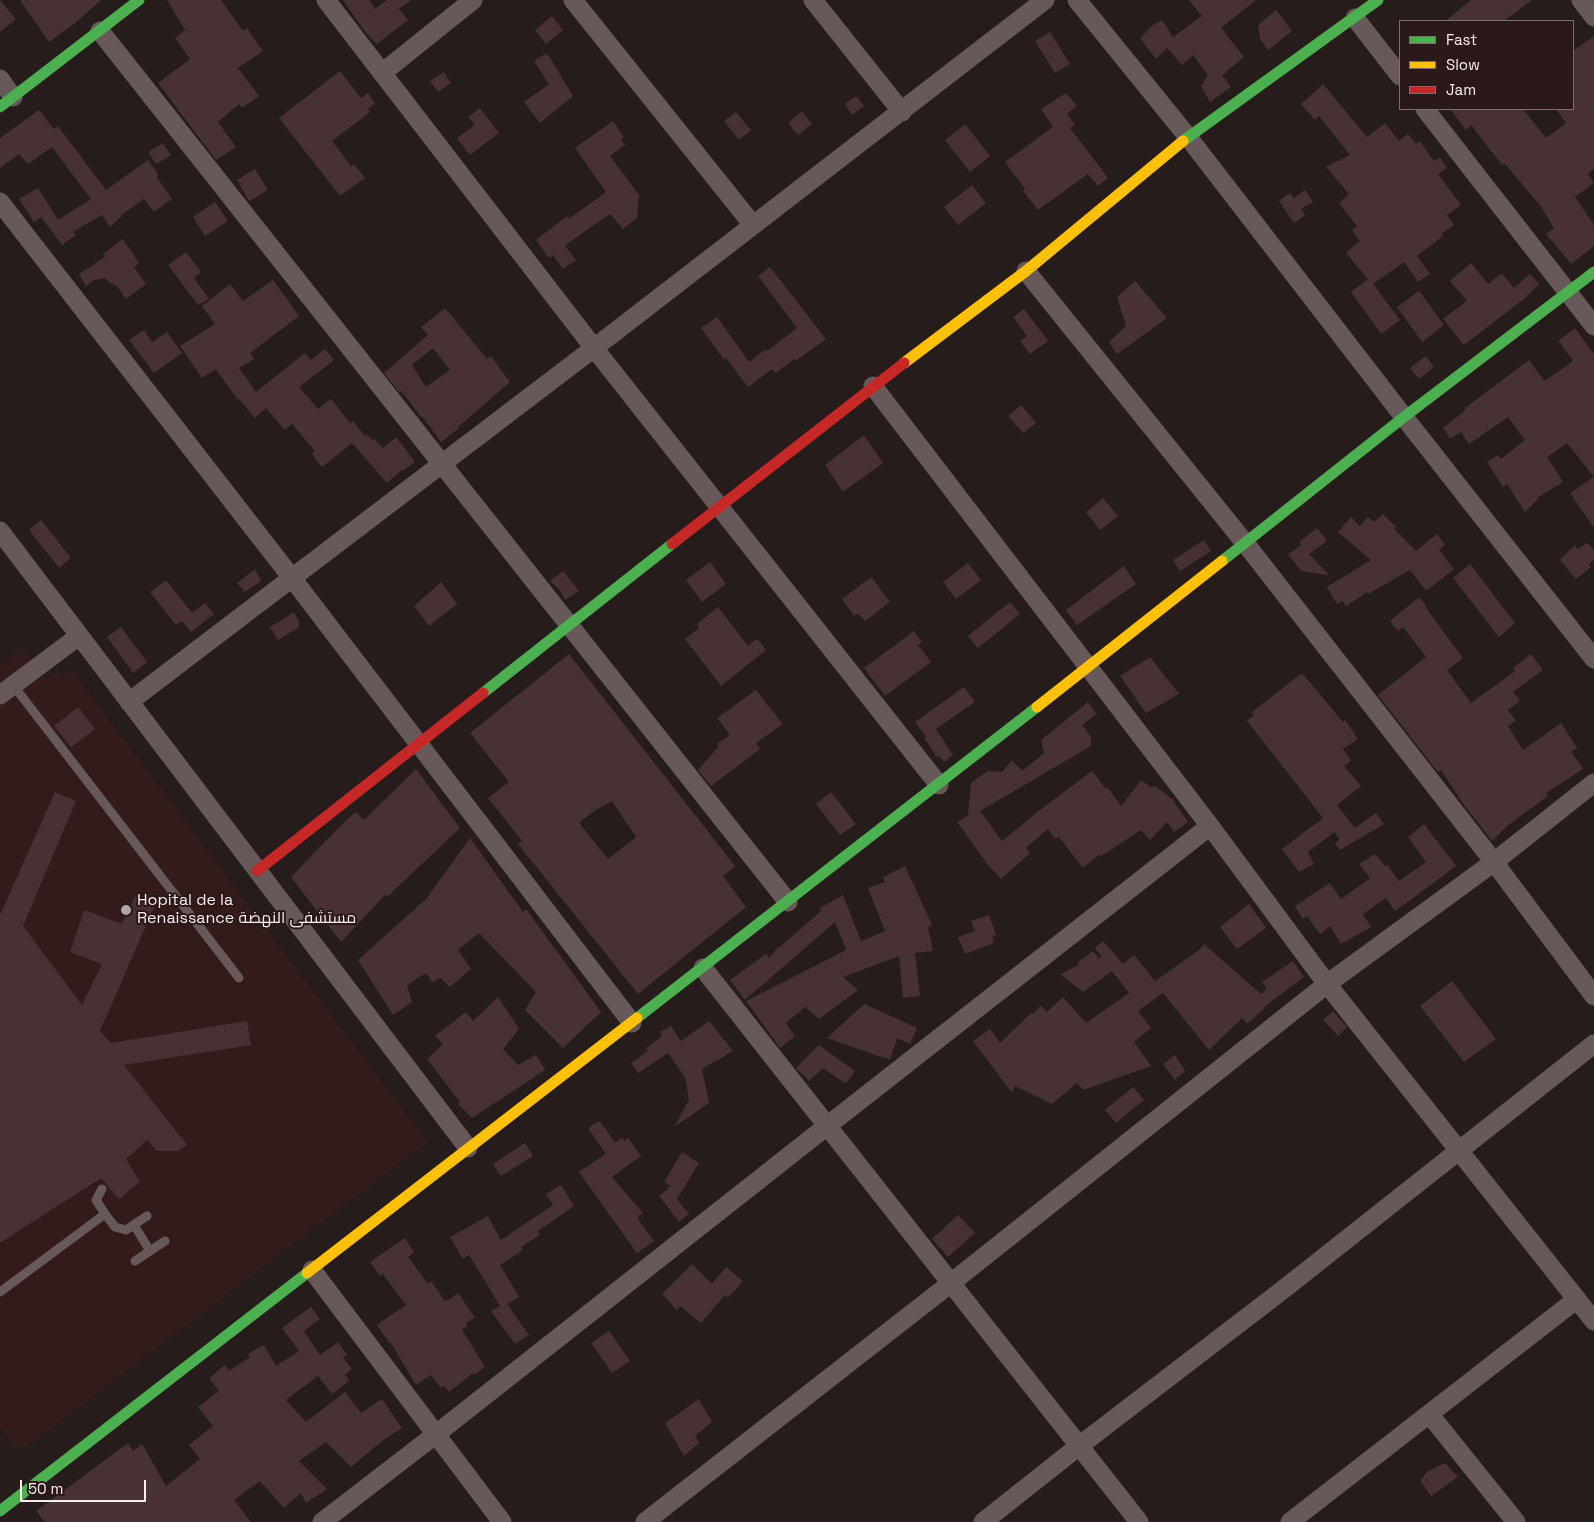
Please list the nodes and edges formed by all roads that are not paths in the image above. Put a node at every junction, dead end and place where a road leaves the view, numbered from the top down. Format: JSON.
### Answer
{"nodes":[{"id":1,"x":139,"y":0,"type":"edge"},
{"id":2,"x":326,"y":0,"type":"edge"},
{"id":3,"x":473,"y":0,"type":"edge"},
{"id":4,"x":573,"y":0,"type":"edge"},
{"id":5,"x":813,"y":0,"type":"edge"},
{"id":6,"x":1045,"y":0,"type":"edge"},
{"id":7,"x":1077,"y":0,"type":"edge"},
{"id":8,"x":1378,"y":0,"type":"edge"},
{"id":9,"x":1581,"y":0,"type":"edge"},
{"id":10,"x":1594,"y":17,"type":"edge"},
{"id":11,"x":1355,"y":18,"type":"junction"},
{"id":12,"x":100,"y":31,"type":"junction"},
{"id":13,"x":382,"y":73,"type":"junction"},
{"id":14,"x":1399,"y":75,"type":"edge"},
{"id":15,"x":0,"y":79,"type":"edge"},
{"id":16,"x":7,"y":102,"type":"edge"},
{"id":17,"x":1427,"y":110,"type":"edge"},
{"id":18,"x":902,"y":112,"type":"junction"},
{"id":19,"x":1188,"y":137,"type":"junction"},
{"id":20,"x":0,"y":202,"type":"edge"},
{"id":21,"x":753,"y":226,"type":"junction"},
{"id":22,"x":1026,"y":271,"type":"junction"},
{"id":23,"x":1594,"y":272,"type":"edge"},
{"id":24,"x":1567,"y":292,"type":"junction"},
{"id":25,"x":1594,"y":326,"type":"edge"},
{"id":26,"x":594,"y":348,"type":"junction"},
{"id":27,"x":873,"y":386,"type":"junction"},
{"id":28,"x":1404,"y":417,"type":"junction"},
{"id":29,"x":442,"y":463,"type":"junction"},
{"id":30,"x":720,"y":508,"type":"junction"},
{"id":31,"x":0,"y":531,"type":"edge"},
{"id":32,"x":1245,"y":543,"type":"junction"},
{"id":33,"x":292,"y":578,"type":"junction"},
{"id":34,"x":570,"y":626,"type":"junction"},
{"id":35,"x":79,"y":636,"type":"junction"},
{"id":36,"x":1594,"y":659,"type":"edge"},
{"id":37,"x":1088,"y":668,"type":"junction"},
{"id":38,"x":7,"y":690,"type":"edge"},
{"id":39,"x":129,"y":702,"type":"junction"},
{"id":40,"x":419,"y":744,"type":"junction"},
{"id":41,"x":1594,"y":783,"type":"edge"},
{"id":42,"x":939,"y":785,"type":"junction"},
{"id":43,"x":1210,"y":826,"type":"junction"},
{"id":44,"x":1494,"y":862,"type":"junction"},
{"id":45,"x":258,"y":871,"type":"junction"},
{"id":46,"x":788,"y":902,"type":"junction"},
{"id":47,"x":702,"y":968,"type":"junction"},
{"id":48,"x":239,"y":978,"type":"dead end"},
{"id":49,"x":1327,"y":984,"type":"junction"},
{"id":50,"x":1594,"y":996,"type":"edge"},
{"id":51,"x":632,"y":1023,"type":"junction"},
{"id":52,"x":1594,"y":1044,"type":"edge"},
{"id":53,"x":827,"y":1126,"type":"junction"},
{"id":54,"x":468,"y":1148,"type":"junction"},
{"id":55,"x":1461,"y":1151,"type":"junction"},
{"id":56,"x":102,"y":1189,"type":"dead end"},
{"id":57,"x":105,"y":1214,"type":"junction"},
{"id":58,"x":146,"y":1216,"type":"dead end"},
{"id":59,"x":134,"y":1225,"type":"junction"},
{"id":60,"x":165,"y":1241,"type":"dead end"},
{"id":61,"x":150,"y":1251,"type":"junction"},
{"id":62,"x":135,"y":1261,"type":"dead end"},
{"id":63,"x":312,"y":1270,"type":"junction"},
{"id":64,"x":950,"y":1283,"type":"junction"},
{"id":65,"x":0,"y":1292,"type":"edge"},
{"id":66,"x":1577,"y":1299,"type":"junction"},
{"id":67,"x":1594,"y":1321,"type":"edge"},
{"id":68,"x":1430,"y":1415,"type":"junction"},
{"id":69,"x":436,"y":1435,"type":"junction"},
{"id":70,"x":1079,"y":1446,"type":"junction"},
{"id":71,"x":0,"y":1511,"type":"edge"},
{"id":72,"x":0,"y":1518,"type":"edge"},
{"id":73,"x":3,"y":1522,"type":"edge"},
{"id":74,"x":322,"y":1522,"type":"edge"},
{"id":75,"x":502,"y":1522,"type":"edge"},
{"id":76,"x":645,"y":1522,"type":"edge"},
{"id":77,"x":982,"y":1522,"type":"edge"},
{"id":78,"x":1139,"y":1522,"type":"edge"},
{"id":79,"x":1290,"y":1522,"type":"edge"},
{"id":80,"x":1516,"y":1522,"type":"edge"}],
"edges":[{"from":1,"to":12,"type":"street"},
{"from":2,"to":13,"type":"street"},
{"from":3,"to":13,"type":"street"},
{"from":4,"to":21,"type":"street"},
{"from":5,"to":18,"type":"street"},
{"from":6,"to":18,"type":"street"},
{"from":7,"to":19,"type":"street"},
{"from":8,"to":11,"type":"street"},
{"from":9,"to":10,"type":"street"},
{"from":11,"to":14,"type":"street"},
{"from":11,"to":19,"type":"street"},
{"from":12,"to":16,"type":"street"},
{"from":12,"to":29,"type":"street"},
{"from":13,"to":26,"type":"street"},
{"from":15,"to":16,"type":"street"},
{"from":17,"to":24,"type":"street"},
{"from":18,"to":21,"type":"street"},
{"from":19,"to":22,"type":"street"},
{"from":19,"to":28,"type":"street"},
{"from":20,"to":33,"type":"street"},
{"from":21,"to":26,"type":"street"},
{"from":22,"to":27,"type":"street"},
{"from":22,"to":32,"type":"street"},
{"from":23,"to":24,"type":"street"},
{"from":24,"to":25,"type":"street"},
{"from":24,"to":28,"type":"street"},
{"from":26,"to":29,"type":"street"},
{"from":26,"to":30,"type":"street"},
{"from":27,"to":30,"type":"street"},
{"from":27,"to":37,"type":"street"},
{"from":28,"to":32,"type":"street"},
{"from":28,"to":36,"type":"street"},
{"from":29,"to":33,"type":"street"},
{"from":29,"to":34,"type":"street"},
{"from":30,"to":34,"type":"street"},
{"from":30,"to":42,"type":"street"},
{"from":31,"to":35,"type":"street"},
{"from":32,"to":37,"type":"street"},
{"from":32,"to":44,"type":"street"},
{"from":33,"to":39,"type":"street"},
{"from":33,"to":40,"type":"street"},
{"from":34,"to":40,"type":"street"},
{"from":34,"to":46,"type":"street"},
{"from":35,"to":38,"type":"street"},
{"from":35,"to":39,"type":"street"},
{"from":37,"to":42,"type":"street"},
{"from":37,"to":43,"type":"street"},
{"from":38,"to":48,"type":"lane"},
{"from":39,"to":45,"type":"street"},
{"from":40,"to":45,"type":"street"},
{"from":40,"to":51,"type":"street"},
{"from":41,"to":44,"type":"street"},
{"from":42,"to":46,"type":"street"},
{"from":43,"to":49,"type":"street"},
{"from":43,"to":53,"type":"street"},
{"from":44,"to":49,"type":"street"},
{"from":44,"to":50,"type":"street"},
{"from":45,"to":54,"type":"street"},
{"from":46,"to":47,"type":"street"},
{"from":47,"to":51,"type":"street"},
{"from":47,"to":53,"type":"street"},
{"from":49,"to":55,"type":"street"},
{"from":49,"to":64,"type":"street"},
{"from":51,"to":54,"type":"street"},
{"from":52,"to":55,"type":"street"},
{"from":53,"to":64,"type":"street"},
{"from":53,"to":69,"type":"street"},
{"from":54,"to":63,"type":"street"},
{"from":55,"to":66,"type":"street"},
{"from":55,"to":70,"type":"street"},
{"from":56,"to":57,"type":"lane"},
{"from":57,"to":59,"type":"lane"},
{"from":57,"to":65,"type":"lane"},
{"from":58,"to":59,"type":"lane"},
{"from":59,"to":61,"type":"lane"},
{"from":60,"to":61,"type":"lane"},
{"from":61,"to":62,"type":"lane"},
{"from":63,"to":69,"type":"street"},
{"from":63,"to":71,"type":"street"},
{"from":64,"to":70,"type":"street"},
{"from":64,"to":76,"type":"street"},
{"from":66,"to":67,"type":"street"},
{"from":66,"to":68,"type":"street"},
{"from":68,"to":79,"type":"street"},
{"from":68,"to":80,"type":"street"},
{"from":69,"to":74,"type":"street"},
{"from":69,"to":75,"type":"street"},
{"from":70,"to":77,"type":"street"},
{"from":70,"to":78,"type":"street"},
{"from":72,"to":73,"type":"street"}]}
